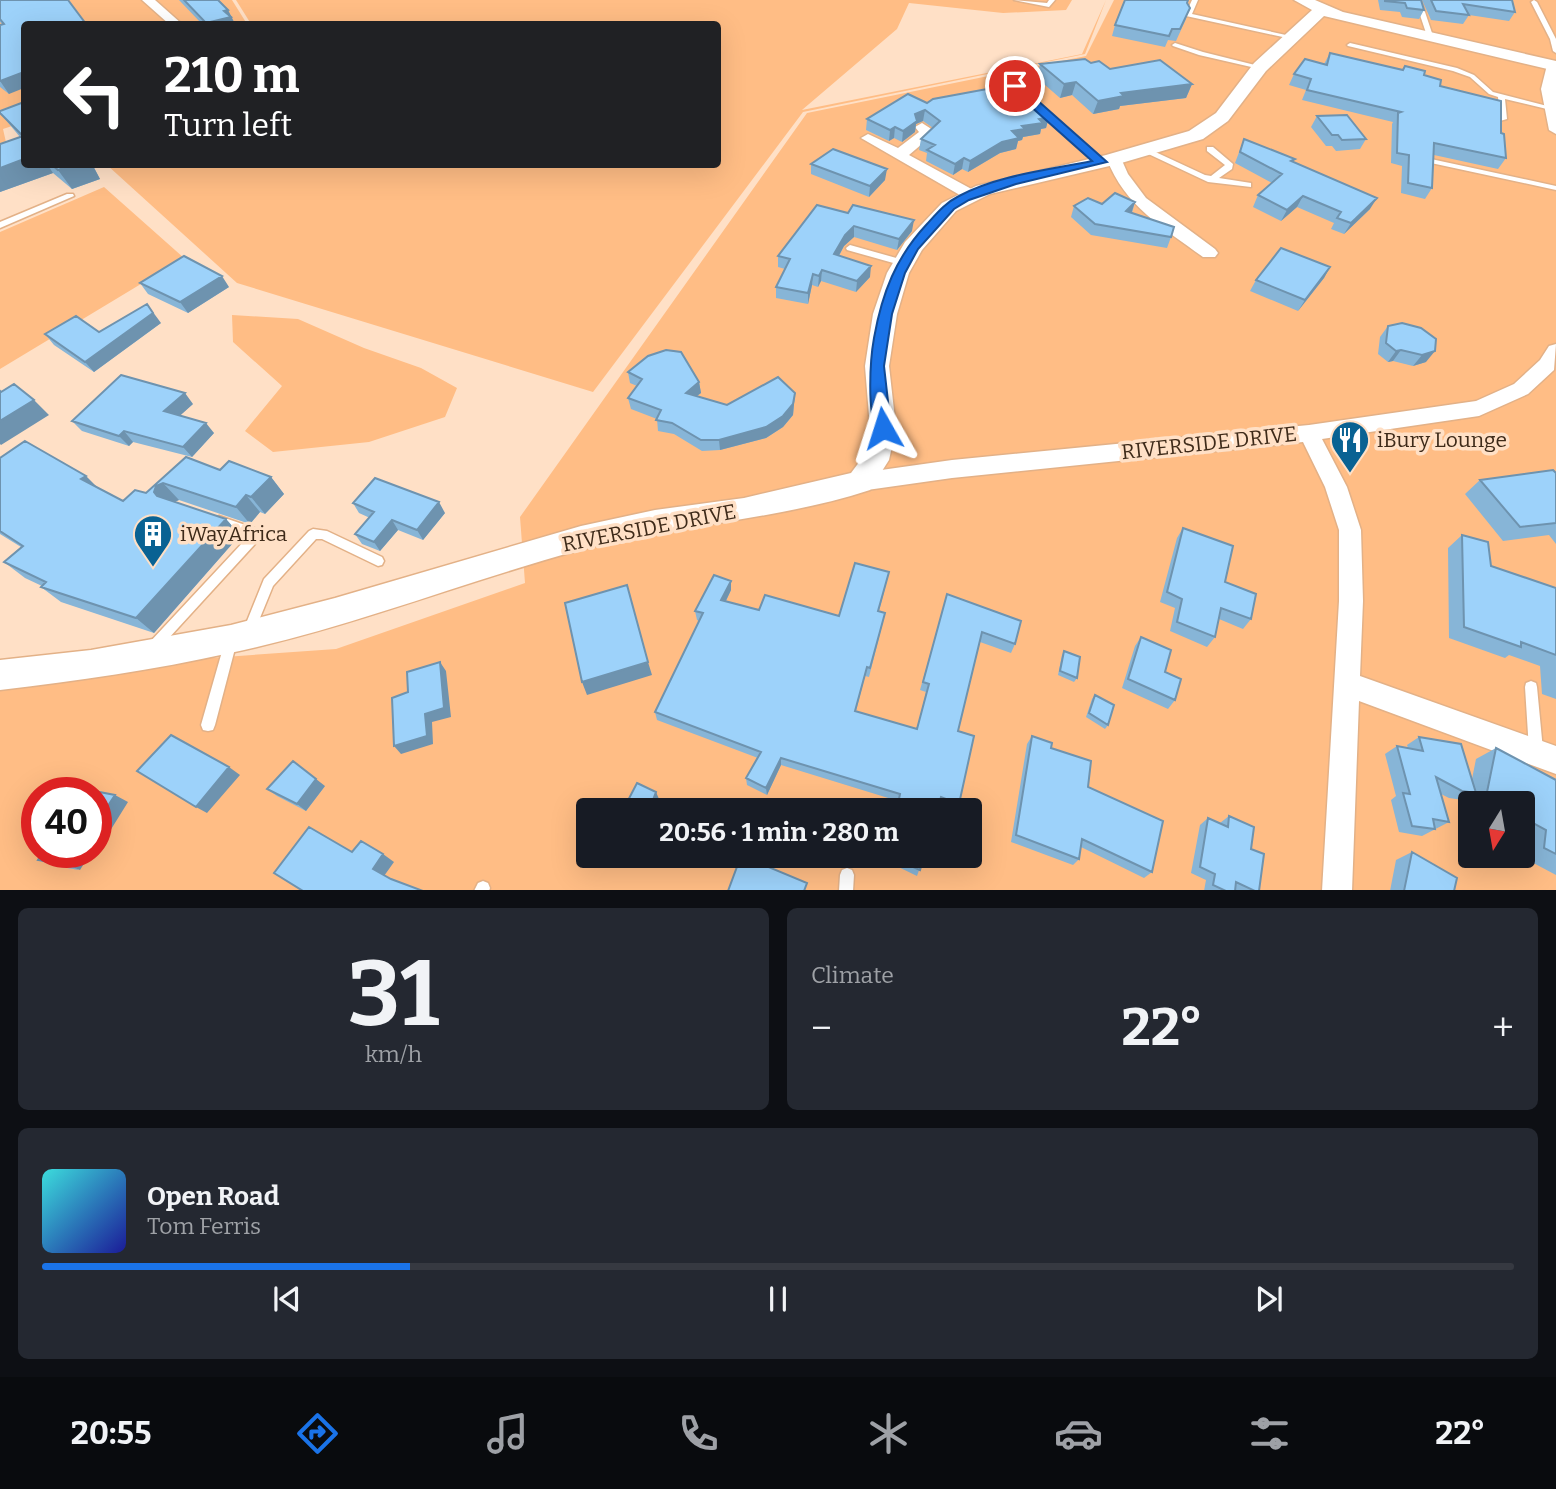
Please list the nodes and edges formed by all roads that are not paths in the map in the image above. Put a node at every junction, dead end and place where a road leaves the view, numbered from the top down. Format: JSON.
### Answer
{"nodes":[{"id":1,"x":148,"y":0,"type":"edge"},
{"id":2,"x":1017,"y":0,"type":"edge"},
{"id":3,"x":1052,"y":0,"type":"edge"},
{"id":4,"x":1195,"y":0,"type":"edge"},
{"id":5,"x":1418,"y":0,"type":"edge"},
{"id":6,"x":1534,"y":2,"type":"dead end"},
{"id":7,"x":1311,"y":5,"type":"edge"},
{"id":8,"x":172,"y":21,"type":"edge"},
{"id":9,"x":1292,"y":37,"type":"junction"},
{"id":10,"x":1431,"y":40,"type":"junction"},
{"id":11,"x":1175,"y":45,"type":"dead end"},
{"id":12,"x":1350,"y":45,"type":"dead end"},
{"id":13,"x":1555,"y":59,"type":"edge"},
{"id":14,"x":1260,"y":67,"type":"junction"},
{"id":15,"x":1015,"y":86,"type":"edge"},
{"id":16,"x":1501,"y":96,"type":"junction"},
{"id":17,"x":1551,"y":108,"type":"junction"},
{"id":18,"x":1503,"y":119,"type":"edge"},
{"id":19,"x":922,"y":127,"type":"dead end"},
{"id":20,"x":1556,"y":130,"type":"edge"},
{"id":21,"x":868,"y":138,"type":"dead end"},
{"id":22,"x":1210,"y":149,"type":"dead end"},
{"id":23,"x":1146,"y":151,"type":"junction"},
{"id":24,"x":899,"y":155,"type":"junction"},
{"id":25,"x":1108,"y":161,"type":"junction"},
{"id":26,"x":1434,"y":161,"type":"edge"},
{"id":27,"x":1211,"y":180,"type":"junction"},
{"id":28,"x":1248,"y":185,"type":"dead end"},
{"id":29,"x":1556,"y":188,"type":"edge"},
{"id":30,"x":971,"y":195,"type":"junction"},
{"id":31,"x":70,"y":196,"type":"dead end"},
{"id":32,"x":0,"y":225,"type":"edge"},
{"id":33,"x":850,"y":248,"type":"dead end"},
{"id":34,"x":1209,"y":253,"type":"dead end"},
{"id":35,"x":904,"y":263,"type":"junction"},
{"id":36,"x":1556,"y":351,"type":"edge"},
{"id":37,"x":1309,"y":433,"type":"junction"},
{"id":38,"x":860,"y":482,"type":"junction"},
{"id":39,"x":203,"y":516,"type":"edge"},
{"id":40,"x":377,"y":561,"type":"dead end"},
{"id":41,"x":240,"y":636,"type":"junction"},
{"id":42,"x":146,"y":654,"type":"junction"},
{"id":43,"x":0,"y":675,"type":"edge"},
{"id":44,"x":1347,"y":684,"type":"junction"},
{"id":45,"x":1531,"y":687,"type":"dead end"},
{"id":46,"x":208,"y":725,"type":"dead end"},
{"id":47,"x":1546,"y":757,"type":"edge"},
{"id":48,"x":1337,"y":890,"type":"edge"}],
"edges":[{"from":1,"to":8,"type":"street"},
{"from":2,"to":3,"type":"lane"},
{"from":4,"to":9,"type":"lane"},
{"from":5,"to":10,"type":"lane"},
{"from":6,"to":13,"type":"lane"},
{"from":7,"to":9,"type":"street"},
{"from":7,"to":10,"type":"street"},
{"from":9,"to":14,"type":"street"},
{"from":10,"to":13,"type":"street"},
{"from":11,"to":14,"type":"lane"},
{"from":12,"to":16,"type":"lane"},
{"from":13,"to":17,"type":"street"},
{"from":14,"to":23,"type":"street"},
{"from":15,"to":25,"type":"lane"},
{"from":16,"to":17,"type":"lane"},
{"from":16,"to":18,"type":"lane"},
{"from":17,"to":20,"type":"street"},
{"from":19,"to":24,"type":"street"},
{"from":21,"to":24,"type":"street"},
{"from":22,"to":27,"type":"lane"},
{"from":23,"to":25,"type":"street"},
{"from":23,"to":27,"type":"lane"},
{"from":24,"to":30,"type":"street"},
{"from":25,"to":30,"type":"street"},
{"from":25,"to":34,"type":"street"},
{"from":26,"to":29,"type":"lane"},
{"from":27,"to":28,"type":"lane"},
{"from":30,"to":35,"type":"street"},
{"from":31,"to":32,"type":"lane"},
{"from":33,"to":35,"type":"lane"},
{"from":35,"to":38,"type":"street"},
{"from":36,"to":37,"type":"street","name":"RIVERSIDE DRIVE"},
{"from":37,"to":38,"type":"street","name":"RIVERSIDE DRIVE"},
{"from":37,"to":44,"type":"street"},
{"from":38,"to":41,"type":"street","name":"RIVERSIDE DRIVE"},
{"from":39,"to":42,"type":"lane"},
{"from":40,"to":41,"type":"lane"},
{"from":41,"to":42,"type":"street","name":"RIVERSIDE DRIVE"},
{"from":41,"to":46,"type":"lane"},
{"from":42,"to":43,"type":"street","name":"RIVERSIDE DRIVE"},
{"from":44,"to":47,"type":"street"},
{"from":44,"to":48,"type":"street"},
{"from":45,"to":47,"type":"lane"}]}
